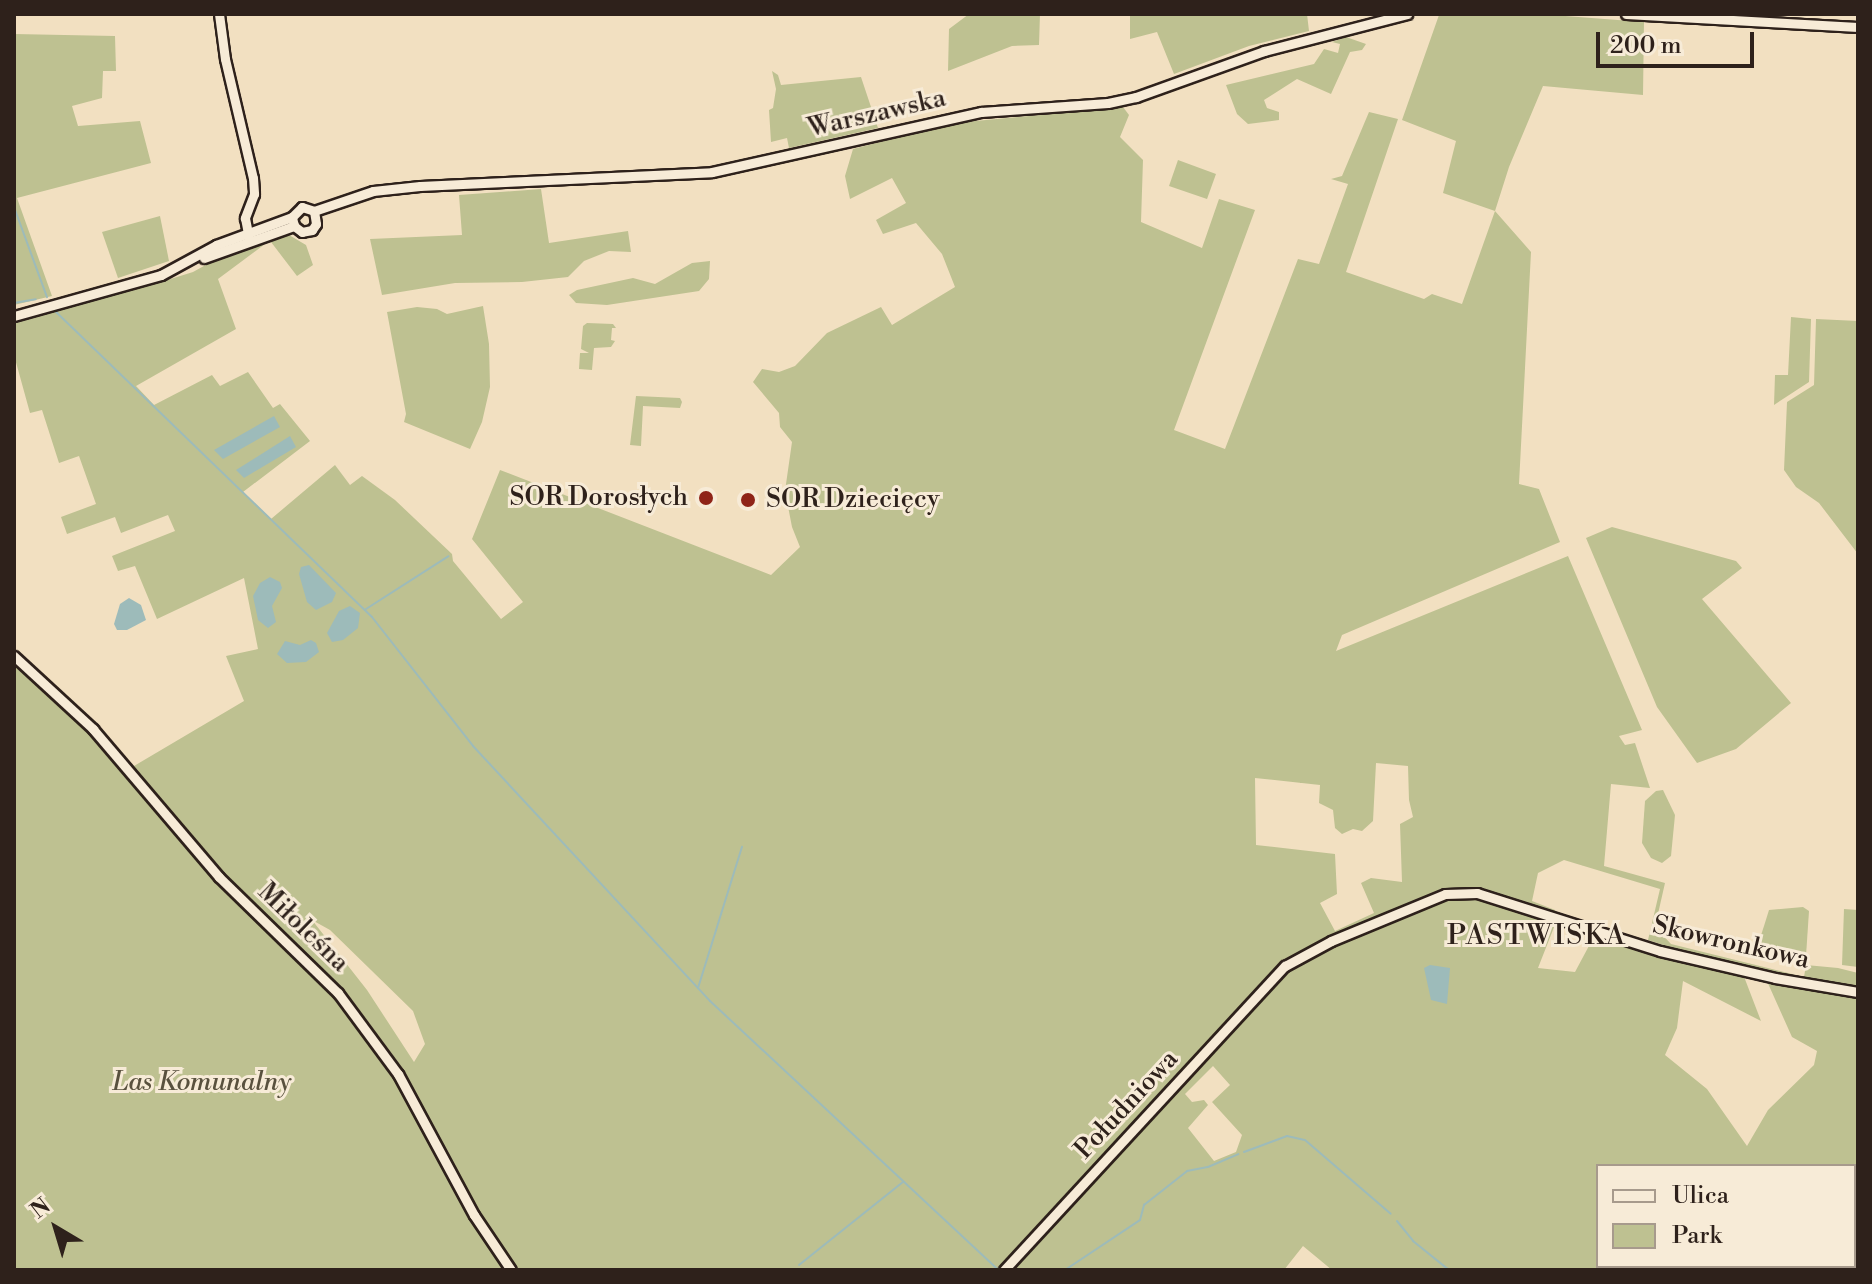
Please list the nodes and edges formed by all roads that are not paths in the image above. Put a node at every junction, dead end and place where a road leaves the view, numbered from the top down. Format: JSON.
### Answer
{"nodes":[{"id":1,"x":219,"y":14,"type":"edge"},
{"id":2,"x":1407,"y":14,"type":"edge"},
{"id":3,"x":1626,"y":14,"type":"edge"},
{"id":4,"x":1858,"y":27,"type":"edge"},
{"id":5,"x":315,"y":215,"type":"junction"},
{"id":6,"x":293,"y":221,"type":"junction"},
{"id":7,"x":248,"y":236,"type":"junction"},
{"id":8,"x":14,"y":316,"type":"edge"},
{"id":9,"x":14,"y":656,"type":"edge"},
{"id":10,"x":1282,"y":969,"type":"joint"},
{"id":11,"x":1858,"y":992,"type":"edge"},
{"id":12,"x":511,"y":1270,"type":"edge"},
{"id":13,"x":1004,"y":1270,"type":"edge"}],
"edges":[{"from":1,"to":7,"type":"street"},
{"from":2,"to":5,"type":"street","name":"Warszawska"},
{"from":3,"to":4,"type":"street"},
{"from":5,"to":6,"type":"street"},
{"from":5,"to":6,"type":"street"},
{"from":6,"to":7,"type":"street"},
{"from":7,"to":8,"type":"street"},
{"from":9,"to":12,"type":"street","name":"Miłoleśna"},
{"from":10,"to":11,"type":"street","name":"Skowronkowa"},
{"from":10,"to":13,"type":"street","name":"Południowa"}]}
